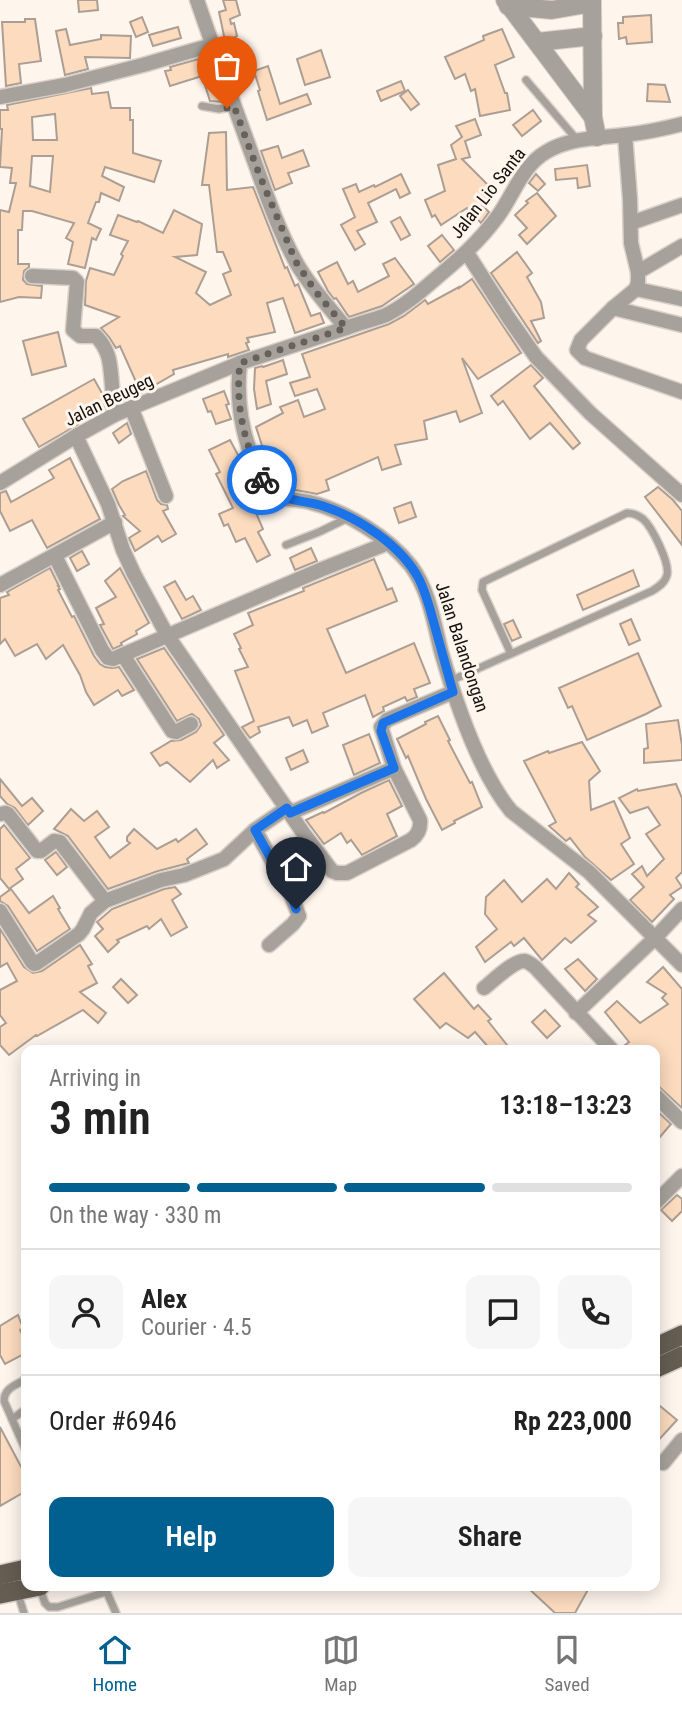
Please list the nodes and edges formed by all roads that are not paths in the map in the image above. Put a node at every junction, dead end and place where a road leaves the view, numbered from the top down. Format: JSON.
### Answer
{"nodes":[{"id":1,"x":197,"y":0,"type":"edge"},
{"id":2,"x":592,"y":1,"type":"edge"},
{"id":3,"x":506,"y":3,"type":"edge"},
{"id":4,"x":593,"y":36,"type":"junction"},
{"id":5,"x":537,"y":42,"type":"junction"},
{"id":6,"x":212,"y":45,"type":"junction"},
{"id":7,"x":526,"y":80,"type":"dead end"},
{"id":8,"x":0,"y":97,"type":"edge"},
{"id":9,"x":202,"y":106,"type":"dead end"},
{"id":10,"x":234,"y":106,"type":"junction"},
{"id":11,"x":593,"y":117,"type":"junction"},
{"id":12,"x":682,"y":124,"type":"edge"},
{"id":13,"x":625,"y":135,"type":"junction"},
{"id":14,"x":597,"y":137,"type":"junction"},
{"id":15,"x":578,"y":141,"type":"junction"},
{"id":16,"x":682,"y":205,"type":"edge"},
{"id":17,"x":631,"y":223,"type":"junction"},
{"id":18,"x":682,"y":246,"type":"edge"},
{"id":19,"x":467,"y":253,"type":"junction"},
{"id":20,"x":638,"y":272,"type":"junction"},
{"id":21,"x":32,"y":276,"type":"dead end"},
{"id":22,"x":636,"y":289,"type":"junction"},
{"id":23,"x":682,"y":299,"type":"edge"},
{"id":24,"x":613,"y":308,"type":"junction"},
{"id":25,"x":682,"y":325,"type":"edge"},
{"id":26,"x":346,"y":328,"type":"junction"},
{"id":27,"x":240,"y":363,"type":"junction"},
{"id":28,"x":682,"y":392,"type":"edge"},
{"id":29,"x":131,"y":407,"type":"junction"},
{"id":30,"x":114,"y":415,"type":"junction"},
{"id":31,"x":76,"y":436,"type":"junction"},
{"id":32,"x":0,"y":483,"type":"edge"},
{"id":33,"x":682,"y":495,"type":"edge"},
{"id":34,"x":166,"y":496,"type":"dead end"},
{"id":35,"x":348,"y":517,"type":"junction"},
{"id":36,"x":115,"y":522,"type":"junction"},
{"id":37,"x":388,"y":543,"type":"junction"},
{"id":38,"x":286,"y":545,"type":"dead end"},
{"id":39,"x":55,"y":556,"type":"junction"},
{"id":40,"x":0,"y":585,"type":"edge"},
{"id":41,"x":167,"y":635,"type":"junction"},
{"id":42,"x":511,"y":654,"type":"junction"},
{"id":43,"x":123,"y":655,"type":"junction"},
{"id":44,"x":451,"y":687,"type":"junction"},
{"id":45,"x":191,"y":724,"type":"dead end"},
{"id":46,"x":394,"y":768,"type":"junction"},
{"id":47,"x":289,"y":810,"type":"junction"},
{"id":48,"x":0,"y":814,"type":"edge"},
{"id":49,"x":255,"y":830,"type":"junction"},
{"id":50,"x":105,"y":901,"type":"junction"},
{"id":51,"x":682,"y":909,"type":"edge"},
{"id":52,"x":0,"y":911,"type":"edge"},
{"id":53,"x":655,"y":938,"type":"junction"},
{"id":54,"x":269,"y":944,"type":"dead end"},
{"id":55,"x":682,"y":965,"type":"edge"},
{"id":56,"x":484,"y":988,"type":"dead end"},
{"id":57,"x":576,"y":1013,"type":"junction"},
{"id":58,"x":607,"y":1045,"type":"edge"},
{"id":59,"x":660,"y":1100,"type":"edge"},
{"id":60,"x":682,"y":1122,"type":"edge"},
{"id":61,"x":682,"y":1176,"type":"edge"},
{"id":62,"x":660,"y":1198,"type":"edge"},
{"id":63,"x":682,"y":1335,"type":"edge"},
{"id":64,"x":660,"y":1345,"type":"edge"},
{"id":65,"x":682,"y":1356,"type":"edge"},
{"id":66,"x":660,"y":1365,"type":"edge"},
{"id":67,"x":21,"y":1382,"type":"edge"},
{"id":68,"x":21,"y":1413,"type":"edge"},
{"id":69,"x":12,"y":1419,"type":"junction"},
{"id":70,"x":21,"y":1440,"type":"edge"},
{"id":71,"x":682,"y":1440,"type":"edge"},
{"id":72,"x":663,"y":1463,"type":"dead end"},
{"id":73,"x":21,"y":1570,"type":"edge"},
{"id":74,"x":0,"y":1575,"type":"edge"},
{"id":75,"x":41,"y":1591,"type":"edge"},
{"id":76,"x":100,"y":1591,"type":"edge"},
{"id":77,"x":106,"y":1591,"type":"edge"},
{"id":78,"x":8,"y":1592,"type":"edge"},
{"id":79,"x":24,"y":1613,"type":"edge"},
{"id":80,"x":116,"y":1613,"type":"edge"}],
"edges":[{"from":1,"to":6,"type":"street"},
{"from":2,"to":3,"type":"street"},
{"from":2,"to":4,"type":"street"},
{"from":3,"to":5,"type":"street"},
{"from":4,"to":5,"type":"street"},
{"from":4,"to":11,"type":"street"},
{"from":5,"to":11,"type":"street"},
{"from":6,"to":8,"type":"street"},
{"from":6,"to":10,"type":"street"},
{"from":7,"to":15,"type":"lane"},
{"from":9,"to":10,"type":"lane"},
{"from":10,"to":26,"type":"street"},
{"from":11,"to":14,"type":"street"},
{"from":12,"to":13,"type":"street","name":"Jalan Lio Santa"},
{"from":13,"to":14,"type":"street","name":"Jalan Lio Santa"},
{"from":13,"to":17,"type":"street"},
{"from":14,"to":15,"type":"street","name":"Jalan Lio Santa"},
{"from":15,"to":19,"type":"street","name":"Jalan Lio Santa"},
{"from":16,"to":17,"type":"street"},
{"from":17,"to":20,"type":"street"},
{"from":18,"to":20,"type":"street"},
{"from":19,"to":26,"type":"street","name":"Jalan Lio Santa"},
{"from":19,"to":33,"type":"street"},
{"from":20,"to":22,"type":"street"},
{"from":21,"to":30,"type":"street"},
{"from":22,"to":23,"type":"street"},
{"from":22,"to":24,"type":"street"},
{"from":24,"to":25,"type":"street"},
{"from":24,"to":28,"type":"street"},
{"from":26,"to":27,"type":"street"},
{"from":27,"to":29,"type":"street","name":"Jalan Beugeg"},
{"from":27,"to":35,"type":"street","name":"Jalan Balandongan"},
{"from":29,"to":30,"type":"street","name":"Jalan Beugeg"},
{"from":29,"to":34,"type":"street"},
{"from":30,"to":31,"type":"street","name":"Jalan Beugeg"},
{"from":31,"to":32,"type":"street","name":"Jalan Beugeg"},
{"from":31,"to":36,"type":"street"},
{"from":35,"to":37,"type":"street","name":"Jalan Balandongan"},
{"from":35,"to":38,"type":"lane"},
{"from":36,"to":39,"type":"street"},
{"from":36,"to":41,"type":"street"},
{"from":37,"to":41,"type":"street"},
{"from":37,"to":44,"type":"street","name":"Jalan Balandongan"},
{"from":39,"to":40,"type":"street"},
{"from":39,"to":43,"type":"street"},
{"from":41,"to":43,"type":"street"},
{"from":41,"to":47,"type":"street"},
{"from":42,"to":42,"type":"lane"},
{"from":42,"to":44,"type":"lane"},
{"from":43,"to":45,"type":"street"},
{"from":44,"to":46,"type":"street"},
{"from":44,"to":53,"type":"street","name":"Jalan Balandongan"},
{"from":46,"to":47,"type":"street"},
{"from":46,"to":47,"type":"street"},
{"from":47,"to":49,"type":"street"},
{"from":48,"to":50,"type":"street"},
{"from":49,"to":50,"type":"street"},
{"from":49,"to":54,"type":"street"},
{"from":50,"to":52,"type":"street"},
{"from":51,"to":53,"type":"street"},
{"from":53,"to":55,"type":"street","name":"Jalan Balandongan"},
{"from":53,"to":57,"type":"street"},
{"from":56,"to":57,"type":"street"},
{"from":57,"to":58,"type":"street"},
{"from":59,"to":60,"type":"street"},
{"from":61,"to":62,"type":"street"},
{"from":63,"to":64,"type":"main road"},
{"from":65,"to":66,"type":"main road"},
{"from":67,"to":69,"type":"lane"},
{"from":68,"to":69,"type":"lane"},
{"from":69,"to":70,"type":"lane"},
{"from":71,"to":72,"type":"street"},
{"from":73,"to":74,"type":"main road"},
{"from":75,"to":76,"type":"lane"},
{"from":77,"to":80,"type":"lane"},
{"from":78,"to":79,"type":"lane"}]}
